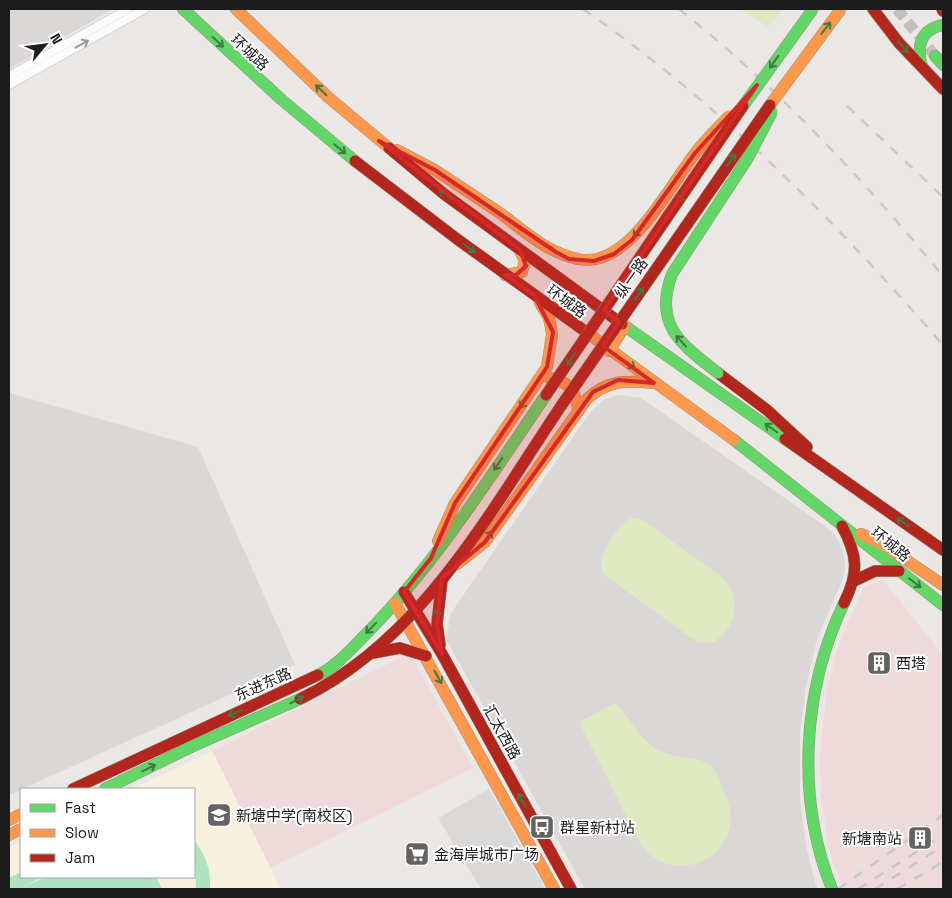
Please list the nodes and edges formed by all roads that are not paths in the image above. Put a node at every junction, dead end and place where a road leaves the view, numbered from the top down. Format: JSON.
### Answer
{"nodes":[{"id":1,"x":128,"y":9,"type":"edge"},
{"id":2,"x":145,"y":9,"type":"edge"},
{"id":3,"x":183,"y":9,"type":"edge"},
{"id":4,"x":236,"y":9,"type":"edge"},
{"id":5,"x":813,"y":9,"type":"edge"},
{"id":6,"x":841,"y":9,"type":"edge"},
{"id":7,"x":872,"y":9,"type":"edge"},
{"id":8,"x":943,"y":25,"type":"edge"},
{"id":9,"x":934,"y":56,"type":"tunnel mouth"},
{"id":10,"x":943,"y":65,"type":"edge"},
{"id":11,"x":923,"y":68,"type":"junction"},
{"id":12,"x":9,"y":76,"type":"edge"},
{"id":13,"x":9,"y":84,"type":"edge"},
{"id":14,"x":757,"y":85,"type":"junction"},
{"id":15,"x":784,"y":85,"type":"junction"},
{"id":16,"x":943,"y":89,"type":"edge"},
{"id":17,"x":379,"y":141,"type":"junction"},
{"id":18,"x":520,"y":250,"type":"junction"},
{"id":19,"x":505,"y":275,"type":"junction"},
{"id":20,"x":534,"y":295,"type":"junction"},
{"id":21,"x":625,"y":326,"type":"junction"},
{"id":22,"x":609,"y":351,"type":"junction"},
{"id":23,"x":539,"y":380,"type":"junction"},
{"id":24,"x":654,"y":383,"type":"junction"},
{"id":25,"x":578,"y":409,"type":"junction"},
{"id":26,"x":827,"y":468,"type":"junction"},
{"id":27,"x":836,"y":519,"type":"junction"},
{"id":28,"x":848,"y":529,"type":"junction"},
{"id":29,"x":943,"y":550,"type":"edge"},
{"id":30,"x":431,"y":558,"type":"junction"},
{"id":31,"x":451,"y":568,"type":"junction"},
{"id":32,"x":900,"y":571,"type":"junction"},
{"id":33,"x":442,"y":578,"type":"junction"},
{"id":34,"x":854,"y":581,"type":"junction"},
{"id":35,"x":943,"y":585,"type":"edge"},
{"id":36,"x":404,"y":592,"type":"junction"},
{"id":37,"x":395,"y":603,"type":"junction"},
{"id":38,"x":943,"y":605,"type":"edge"},
{"id":39,"x":414,"y":609,"type":"junction"},
{"id":40,"x":405,"y":619,"type":"junction"},
{"id":41,"x":369,"y":654,"type":"junction"},
{"id":42,"x":442,"y":654,"type":"junction"},
{"id":43,"x":427,"y":657,"type":"junction"},
{"id":44,"x":75,"y":788,"type":"edge"},
{"id":45,"x":107,"y":788,"type":"edge"},
{"id":46,"x":554,"y":889,"type":"edge"},
{"id":47,"x":571,"y":889,"type":"edge"},
{"id":48,"x":832,"y":889,"type":"edge"}],
"edges":[{"from":1,"to":12,"type":"street"},
{"from":13,"to":2,"type":"street","one_way":true},
{"from":3,"to":19,"type":"main road","name":"环城路","one_way":true},
{"from":17,"to":4,"type":"main road","one_way":true},
{"from":5,"to":14,"type":"main road","name":"纵一路","one_way":true,"bridge":true},
{"from":15,"to":6,"type":"main road","name":"纵一路","one_way":true,"bridge":true},
{"from":7,"to":11,"type":"main road","one_way":true},
{"from":8,"to":11,"type":"main road"},
{"from":9,"to":10,"type":"main road"},
{"from":11,"to":16,"type":"main road"},
{"from":14,"to":17,"type":"main road","one_way":true,"bridge":true},
{"from":14,"to":30,"type":"main road","name":"纵一路","one_way":true,"bridge":true},
{"from":26,"to":15,"type":"main road","one_way":true,"bridge":true},
{"from":31,"to":15,"type":"main road","name":"纵一路","one_way":true,"bridge":true},
{"from":18,"to":17,"type":"main road","name":"环城路","one_way":true},
{"from":18,"to":19,"type":"main road"},
{"from":18,"to":21,"type":"main road","name":"环城路"},
{"from":19,"to":20,"type":"main road","name":"环城路"},
{"from":20,"to":22,"type":"main road","name":"环城路"},
{"from":20,"to":23,"type":"main road"},
{"from":21,"to":22,"type":"main road"},
{"from":26,"to":21,"type":"main road","name":"环城路","one_way":true},
{"from":22,"to":24,"type":"main road","name":"环城路","one_way":true},
{"from":23,"to":25,"type":"main road"},
{"from":23,"to":30,"type":"main road","one_way":true},
{"from":24,"to":25,"type":"main road"},
{"from":24,"to":27,"type":"main road","name":"环城路"},
{"from":31,"to":25,"type":"main road","one_way":true},
{"from":29,"to":26,"type":"main road","name":"环城路","one_way":true},
{"from":27,"to":28,"type":"main road","name":"环城路"},
{"from":27,"to":34,"type":"main road"},
{"from":28,"to":32,"type":"main road","name":"环城路"},
{"from":28,"to":35,"type":"main road"},
{"from":30,"to":36,"type":"main road","name":"东进东路"},
{"from":31,"to":33,"type":"main road","name":"东进东路"},
{"from":32,"to":34,"type":"main road"},
{"from":32,"to":38,"type":"main road","name":"环城路","one_way":true},
{"from":33,"to":39,"type":"main road","name":"东进东路"},
{"from":42,"to":33,"type":"main road","one_way":true},
{"from":34,"to":48,"type":"main road"},
{"from":36,"to":37,"type":"main road","name":"东进东路"},
{"from":36,"to":39,"type":"main road","name":"汇太西路"},
{"from":37,"to":40,"type":"main road","name":"汇太西路"},
{"from":37,"to":44,"type":"main road","name":"东进东路","one_way":true},
{"from":39,"to":40,"type":"main road","name":"东进东路"},
{"from":39,"to":42,"type":"main road","name":"汇太西路"},
{"from":40,"to":41,"type":"main road","name":"东进东路"},
{"from":40,"to":43,"type":"main road","name":"汇太西路"},
{"from":41,"to":43,"type":"main road"},
{"from":45,"to":41,"type":"main road","name":"东进东路","one_way":true},
{"from":47,"to":42,"type":"main road","name":"汇太西路","one_way":true},
{"from":43,"to":46,"type":"main road","name":"汇太西路","one_way":true}]}
